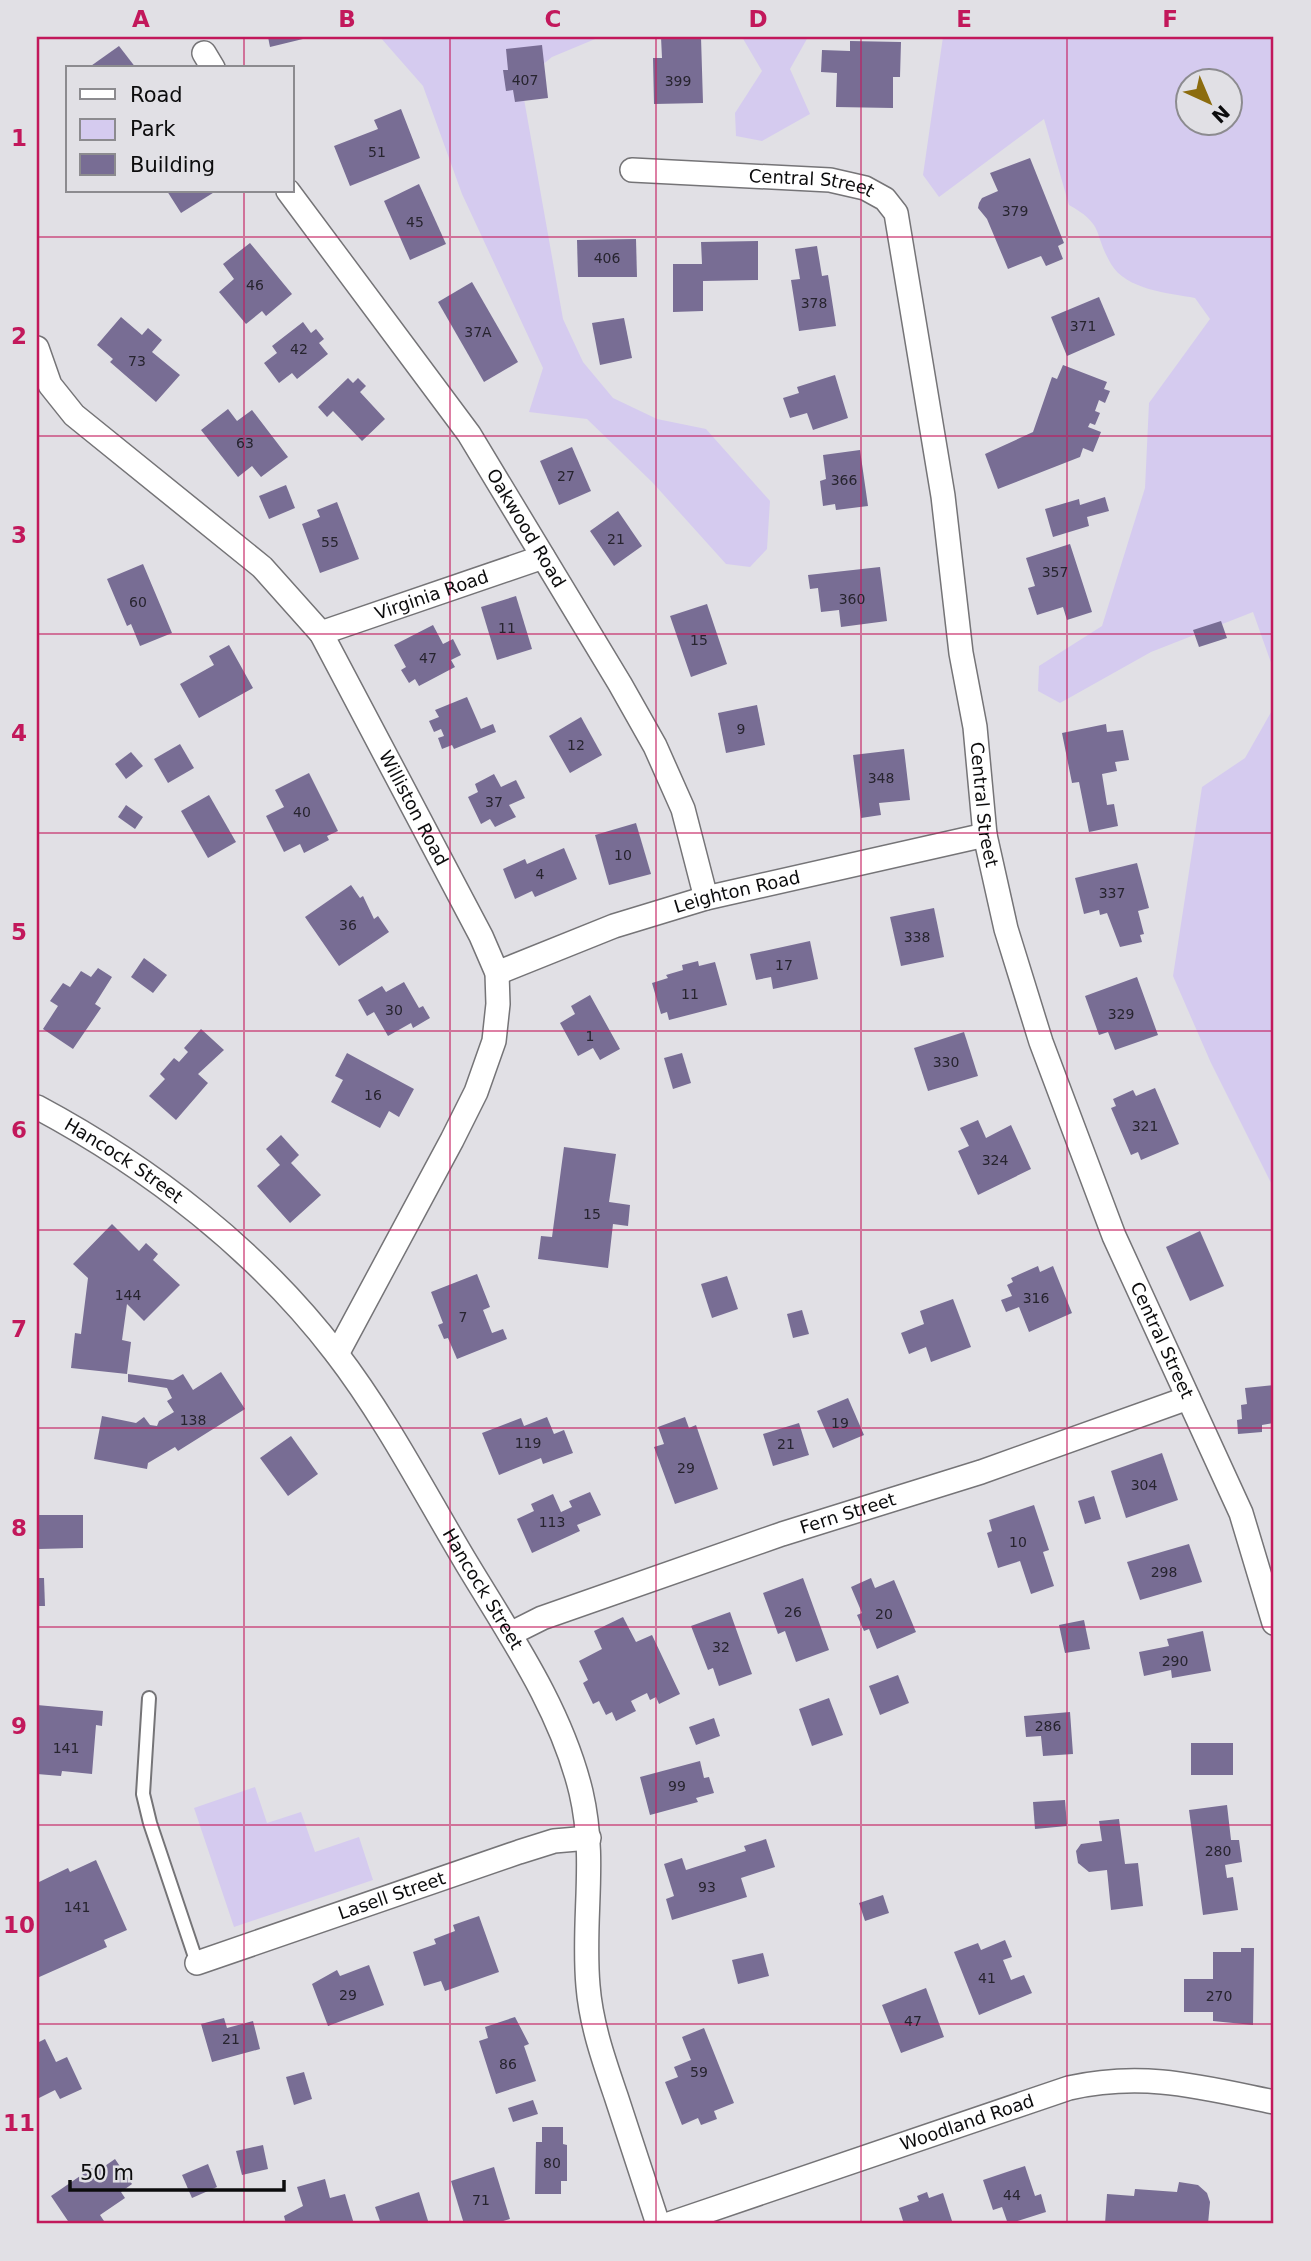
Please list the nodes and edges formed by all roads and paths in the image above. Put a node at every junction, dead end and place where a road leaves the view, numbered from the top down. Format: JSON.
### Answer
{"nodes":[{"id":1,"x":632,"y":170,"type":"dead end"},
{"id":2,"x":289,"y":192,"type":"edge"},
{"id":3,"x":37,"y":348,"type":"edge"},
{"id":4,"x":543,"y":557,"type":"junction"},
{"id":5,"x":321,"y":634,"type":"junction"},
{"id":6,"x":985,"y":835,"type":"junction"},
{"id":7,"x":706,"y":898,"type":"junction"},
{"id":8,"x":497,"y":973,"type":"junction"},
{"id":9,"x":37,"y":1107,"type":"edge"},
{"id":10,"x":337,"y":1354,"type":"junction"},
{"id":11,"x":1188,"y":1398,"type":"junction"},
{"id":12,"x":1274,"y":1623,"type":"edge"},
{"id":13,"x":510,"y":1634,"type":"junction"},
{"id":14,"x":149,"y":1698,"type":"dead end"},
{"id":15,"x":589,"y":1838,"type":"junction"},
{"id":16,"x":197,"y":1963,"type":"joint"},
{"id":17,"x":1274,"y":2102,"type":"edge"},
{"id":18,"x":658,"y":2224,"type":"edge"},
{"id":19,"x":668,"y":2224,"type":"edge"}],
"edges":[{"from":1,"to":6,"type":"street","name":"Central Street"},
{"from":2,"to":4,"type":"street","name":"Oakwood Road"},
{"from":3,"to":5,"type":"street","name":"Williston Road"},
{"from":4,"to":5,"type":"street","name":"Virginia Road"},
{"from":4,"to":7,"type":"street","name":"Oakwood Road"},
{"from":5,"to":8,"type":"street","name":"Williston Road"},
{"from":6,"to":7,"type":"street","name":"Leighton Road"},
{"from":6,"to":11,"type":"street","name":"Central Street"},
{"from":7,"to":8,"type":"street","name":"Leighton Road"},
{"from":8,"to":10,"type":"street","name":"Williston Road"},
{"from":9,"to":10,"type":"street","name":"Hancock Street"},
{"from":10,"to":13,"type":"street","name":"Hancock Street"},
{"from":11,"to":12,"type":"street","name":"Central Street"},
{"from":11,"to":13,"type":"street","name":"Fern Street"},
{"from":13,"to":15,"type":"street","name":"Hancock Street"},
{"from":14,"to":16,"type":"lane"},
{"from":15,"to":16,"type":"street","name":"Lasell Street"},
{"from":15,"to":18,"type":"street","name":"Hancock Street"},
{"from":17,"to":19,"type":"street","name":"Woodland Road"}]}
